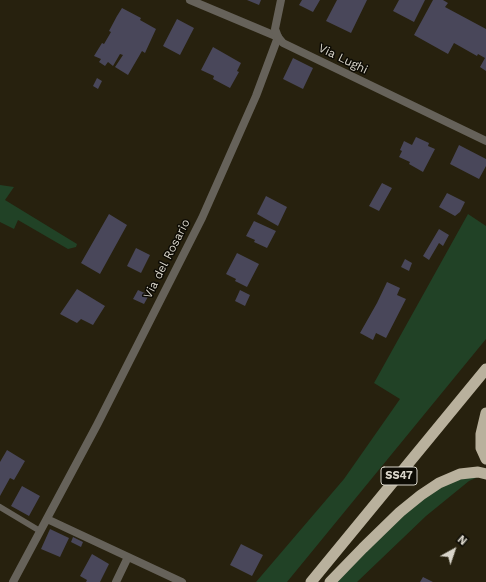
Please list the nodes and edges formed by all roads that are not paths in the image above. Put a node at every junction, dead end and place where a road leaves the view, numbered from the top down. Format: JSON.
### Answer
{"nodes":[{"id":1,"x":190,"y":0,"type":"edge"},
{"id":2,"x":281,"y":0,"type":"edge"},
{"id":3,"x":278,"y":37,"type":"junction"},
{"id":4,"x":486,"y":141,"type":"edge"},
{"id":5,"x":486,"y":369,"type":"edge"},
{"id":6,"x":486,"y":412,"type":"edge"},
{"id":7,"x":486,"y":459,"type":"edge"},
{"id":8,"x":486,"y":474,"type":"edge"},
{"id":9,"x":0,"y":507,"type":"edge"},
{"id":10,"x":47,"y":520,"type":"junction"},
{"id":11,"x":40,"y":531,"type":"junction"},
{"id":12,"x":128,"y":557,"type":"junction"},
{"id":13,"x":13,"y":582,"type":"edge"},
{"id":14,"x":116,"y":582,"type":"edge"},
{"id":15,"x":182,"y":582,"type":"edge"},
{"id":16,"x":311,"y":582,"type":"edge"},
{"id":17,"x":330,"y":582,"type":"edge"}],
"edges":[{"from":1,"to":3,"type":"street","name":"Via Lughi"},
{"from":2,"to":3,"type":"street","name":"Via del Rosario"},
{"from":3,"to":4,"type":"street","name":"Via Lughi"},
{"from":3,"to":10,"type":"street","name":"Via del Rosario"},
{"from":5,"to":16,"type":"highway","number":"SS47"},
{"from":6,"to":7,"type":"highway"},
{"from":8,"to":17,"type":"highway"},
{"from":9,"to":11,"type":"lane"},
{"from":10,"to":11,"type":"street","name":"Via del Rosario"},
{"from":10,"to":12,"type":"street"},
{"from":11,"to":13,"type":"street","name":"Via del Rosario"},
{"from":12,"to":14,"type":"street"},
{"from":12,"to":15,"type":"street"}]}
